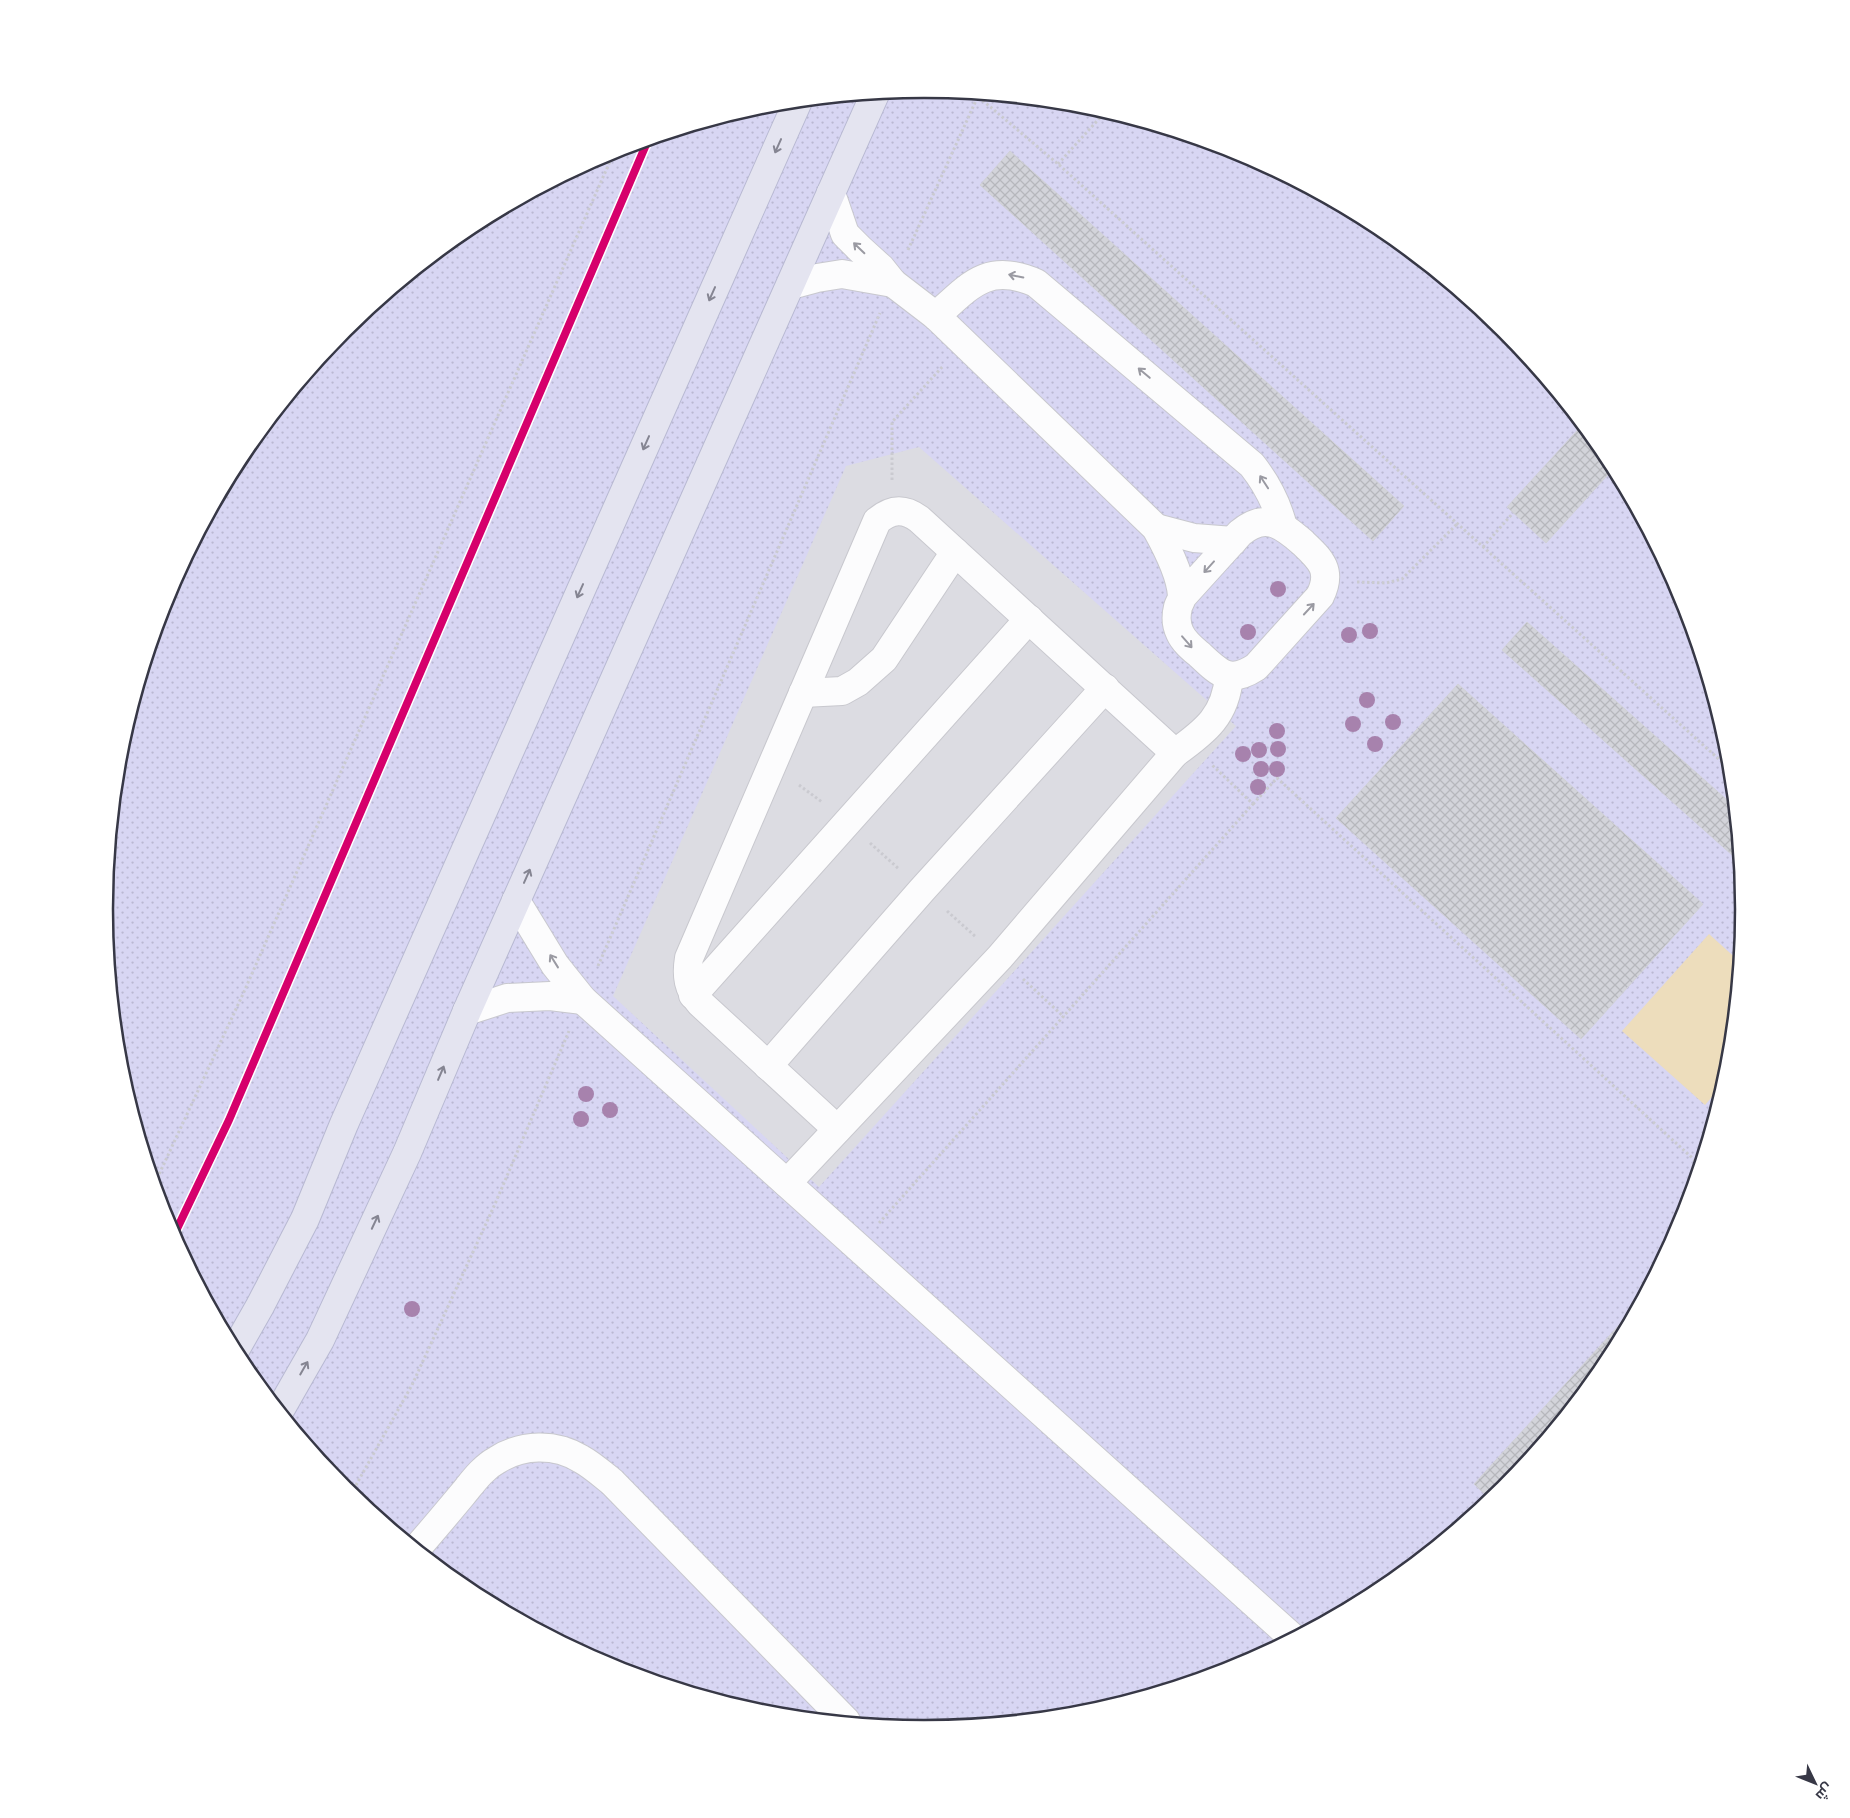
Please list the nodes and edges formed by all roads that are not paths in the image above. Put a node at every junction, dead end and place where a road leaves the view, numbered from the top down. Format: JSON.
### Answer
{"nodes":[{"id":1,"x":873,"y":99,"type":"edge"},
{"id":2,"x":795,"y":108,"type":"edge"},
{"id":3,"x":831,"y":193,"type":"junction"},
{"id":4,"x":893,"y":283,"type":"junction"},
{"id":5,"x":790,"y":285,"type":"junction"},
{"id":6,"x":936,"y":316,"type":"junction"},
{"id":7,"x":1284,"y":527,"type":"junction"},
{"id":8,"x":1156,"y":528,"type":"junction"},
{"id":9,"x":1233,"y":540,"type":"junction"},
{"id":10,"x":955,"y":552,"type":"junction"},
{"id":11,"x":1182,"y":597,"type":"junction"},
{"id":12,"x":1030,"y":619,"type":"junction"},
{"id":13,"x":1228,"y":676,"type":"junction"},
{"id":14,"x":1105,"y":688,"type":"junction"},
{"id":15,"x":802,"y":693,"type":"junction"},
{"id":16,"x":1176,"y":753,"type":"junction"},
{"id":17,"x":516,"y":901,"type":"junction"},
{"id":18,"x":693,"y":995,"type":"junction"},
{"id":19,"x":583,"y":1000,"type":"junction"},
{"id":20,"x":467,"y":1011,"type":"junction"},
{"id":21,"x":768,"y":1066,"type":"junction"},
{"id":22,"x":837,"y":1129,"type":"junction"},
{"id":23,"x":787,"y":1184,"type":"junction"},
{"id":24,"x":239,"y":1343,"type":"edge"},
{"id":25,"x":283,"y":1405,"type":"edge"},
{"id":26,"x":420,"y":1544,"type":"edge"},
{"id":27,"x":1289,"y":1634,"type":"edge"},
{"id":28,"x":842,"y":1716,"type":"edge"}],
"edges":[{"from":1,"to":3,"type":"main road"},
{"from":2,"to":24,"type":"main road","one_way":true},
{"from":4,"to":3,"type":"lane","one_way":true},
{"from":3,"to":5,"type":"main road"},
{"from":4,"to":5,"type":"lane"},
{"from":4,"to":6,"type":"lane"},
{"from":17,"to":5,"type":"main road","one_way":true},
{"from":7,"to":6,"type":"lane","one_way":true},
{"from":6,"to":8,"type":"lane"},
{"from":7,"to":9,"type":"lane"},
{"from":13,"to":7,"type":"lane","one_way":true},
{"from":8,"to":9,"type":"lane"},
{"from":8,"to":11,"type":"lane"},
{"from":9,"to":11,"type":"lane","one_way":true},
{"from":10,"to":12,"type":"lane"},
{"from":10,"to":15,"type":"lane"},
{"from":10,"to":15,"type":"lane"},
{"from":11,"to":13,"type":"lane","one_way":true},
{"from":12,"to":14,"type":"lane"},
{"from":12,"to":18,"type":"lane"},
{"from":13,"to":16,"type":"lane"},
{"from":14,"to":16,"type":"lane"},
{"from":14,"to":21,"type":"lane"},
{"from":15,"to":18,"type":"lane"},
{"from":16,"to":22,"type":"lane"},
{"from":19,"to":17,"type":"lane","one_way":true},
{"from":17,"to":20,"type":"main road"},
{"from":18,"to":21,"type":"lane"},
{"from":19,"to":20,"type":"lane"},
{"from":19,"to":23,"type":"lane"},
{"from":25,"to":20,"type":"main road","one_way":true},
{"from":21,"to":22,"type":"lane"},
{"from":22,"to":23,"type":"lane"},
{"from":23,"to":27,"type":"lane"},
{"from":26,"to":28,"type":"lane"}]}
